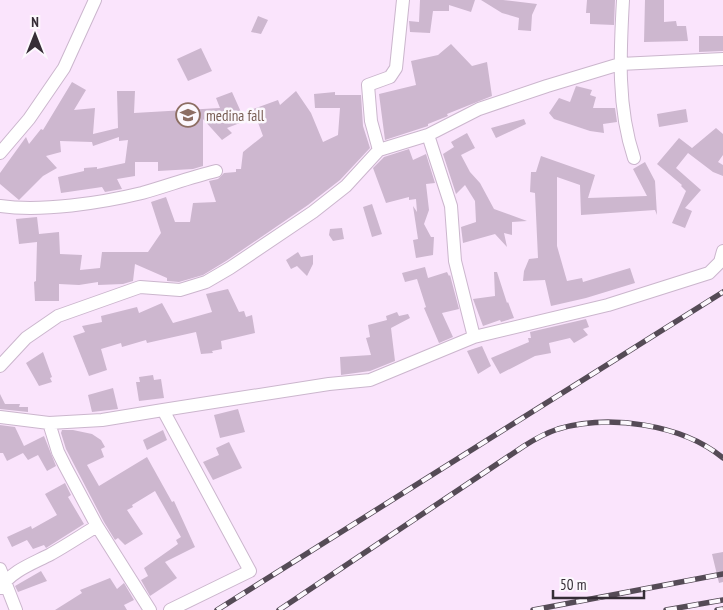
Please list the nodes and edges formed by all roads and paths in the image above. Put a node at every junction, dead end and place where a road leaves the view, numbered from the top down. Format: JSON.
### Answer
{"nodes":[{"id":1,"x":95,"y":0,"type":"edge"},
{"id":2,"x":403,"y":0,"type":"edge"},
{"id":3,"x":623,"y":0,"type":"edge"},
{"id":4,"x":723,"y":59,"type":"edge"},
{"id":5,"x":620,"y":64,"type":"junction"},
{"id":6,"x":428,"y":135,"type":"junction"},
{"id":7,"x":380,"y":150,"type":"junction"},
{"id":8,"x":0,"y":153,"type":"edge"},
{"id":9,"x":634,"y":158,"type":"dead end"},
{"id":10,"x":216,"y":171,"type":"dead end"},
{"id":11,"x":0,"y":206,"type":"edge"},
{"id":12,"x":723,"y":251,"type":"edge"},
{"id":13,"x":474,"y":337,"type":"junction"},
{"id":14,"x":0,"y":366,"type":"edge"},
{"id":15,"x":163,"y":410,"type":"junction"},
{"id":16,"x":0,"y":416,"type":"edge"},
{"id":17,"x":49,"y":422,"type":"junction"},
{"id":18,"x":98,"y":526,"type":"junction"},
{"id":19,"x":2,"y":579,"type":"edge"},
{"id":20,"x":16,"y":610,"type":"edge"},
{"id":21,"x":150,"y":610,"type":"edge"},
{"id":22,"x":170,"y":610,"type":"edge"}],
"edges":[{"from":1,"to":8,"type":"street"},
{"from":2,"to":7,"type":"street"},
{"from":3,"to":5,"type":"street"},
{"from":4,"to":5,"type":"street"},
{"from":5,"to":6,"type":"street"},
{"from":5,"to":9,"type":"street"},
{"from":6,"to":7,"type":"street"},
{"from":6,"to":13,"type":"street"},
{"from":7,"to":14,"type":"street"},
{"from":10,"to":11,"type":"street"},
{"from":12,"to":13,"type":"street"},
{"from":13,"to":15,"type":"street"},
{"from":15,"to":17,"type":"street"},
{"from":15,"to":22,"type":"street"},
{"from":16,"to":17,"type":"street"},
{"from":17,"to":18,"type":"street"},
{"from":18,"to":19,"type":"street"},
{"from":18,"to":21,"type":"street"},
{"from":19,"to":20,"type":"street"}]}
